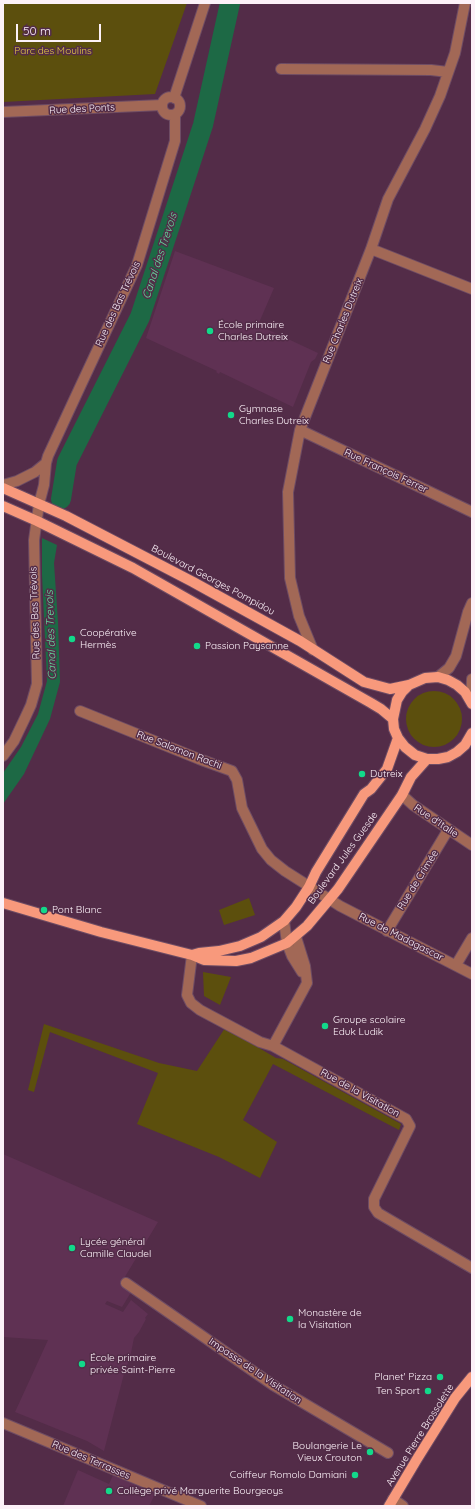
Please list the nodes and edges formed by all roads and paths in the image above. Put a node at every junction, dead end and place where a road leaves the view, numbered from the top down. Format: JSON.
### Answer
{"nodes":[{"id":1,"x":205,"y":3,"type":"edge"},
{"id":2,"x":465,"y":3,"type":"edge"},
{"id":3,"x":281,"y":69,"type":"dead end"},
{"id":4,"x":448,"y":72,"type":"junction"},
{"id":5,"x":174,"y":98,"type":"junction"},
{"id":6,"x":162,"y":105,"type":"junction"},
{"id":7,"x":3,"y":112,"type":"edge"},
{"id":8,"x":175,"y":115,"type":"junction"},
{"id":9,"x":372,"y":249,"type":"junction"},
{"id":10,"x":472,"y":289,"type":"edge"},
{"id":11,"x":300,"y":430,"type":"junction"},
{"id":12,"x":46,"y":463,"type":"junction"},
{"id":13,"x":3,"y":485,"type":"edge"},
{"id":14,"x":3,"y":488,"type":"edge"},
{"id":15,"x":39,"y":504,"type":"junction"},
{"id":16,"x":3,"y":506,"type":"edge"},
{"id":17,"x":472,"y":512,"type":"edge"},
{"id":18,"x":37,"y":521,"type":"junction"},
{"id":19,"x":472,"y":603,"type":"edge"},
{"id":20,"x":313,"y":650,"type":"junction"},
{"id":21,"x":438,"y":677,"type":"junction"},
{"id":22,"x":472,"y":679,"type":"edge"},
{"id":23,"x":409,"y":685,"type":"junction"},
{"id":24,"x":471,"y":702,"type":"edge"},
{"id":25,"x":80,"y":711,"type":"dead end"},
{"id":26,"x":393,"y":719,"type":"junction"},
{"id":27,"x":472,"y":733,"type":"edge"},
{"id":28,"x":398,"y":738,"type":"junction"},
{"id":29,"x":472,"y":750,"type":"edge"},
{"id":30,"x":457,"y":752,"type":"junction"},
{"id":31,"x":3,"y":756,"type":"edge"},
{"id":32,"x":427,"y":759,"type":"junction"},
{"id":33,"x":402,"y":795,"type":"junction"},
{"id":34,"x":448,"y":830,"type":"junction"},
{"id":35,"x":472,"y":845,"type":"edge"},
{"id":36,"x":309,"y":887,"type":"junction"},
{"id":37,"x":330,"y":900,"type":"junction"},
{"id":38,"x":3,"y":904,"type":"edge"},
{"id":39,"x":284,"y":921,"type":"junction"},
{"id":40,"x":387,"y":931,"type":"junction"},
{"id":41,"x":296,"y":937,"type":"junction"},
{"id":42,"x":472,"y":938,"type":"edge"},
{"id":43,"x":287,"y":943,"type":"junction"},
{"id":44,"x":192,"y":955,"type":"junction"},
{"id":45,"x":456,"y":965,"type":"junction"},
{"id":46,"x":472,"y":974,"type":"edge"},
{"id":47,"x":307,"y":983,"type":"junction"},
{"id":48,"x":273,"y":1046,"type":"junction"},
{"id":49,"x":472,"y":1268,"type":"edge"},
{"id":50,"x":126,"y":1283,"type":"dead end"},
{"id":51,"x":472,"y":1377,"type":"edge"},
{"id":52,"x":3,"y":1423,"type":"edge"},
{"id":53,"x":388,"y":1453,"type":"dead end"},
{"id":54,"x":391,"y":1502,"type":"edge"},
{"id":55,"x":201,"y":1506,"type":"edge"},
{"id":56,"x":403,"y":1506,"type":"edge"}],
"edges":[{"from":1,"to":5,"type":"street"},
{"from":2,"to":4,"type":"street","name":"Rue Charles Dutreix"},
{"from":3,"to":4,"type":"street"},
{"from":4,"to":9,"type":"street","name":"Rue Charles Dutreix"},
{"from":5,"to":6,"type":"street"},
{"from":5,"to":8,"type":"street"},
{"from":6,"to":7,"type":"street","name":"Rue des Ponts"},
{"from":6,"to":8,"type":"street"},
{"from":8,"to":12,"type":"street","name":"Rue des Bas Trévois"},
{"from":9,"to":10,"type":"street"},
{"from":9,"to":11,"type":"street","name":"Rue Charles Dutreix"},
{"from":11,"to":17,"type":"street","name":"Rue François Ferrer"},
{"from":11,"to":20,"type":"street","name":"Rue Charles Dutreix"},
{"from":12,"to":13,"type":"street"},
{"from":12,"to":15,"type":"street","name":"Rue des Bas Trévois"},
{"from":14,"to":15,"type":"main road","name":"Boulevard Georges Pompidou"},
{"from":15,"to":18,"type":"street","name":"Rue des Bas Trévois"},
{"from":15,"to":20,"type":"main road","name":"Boulevard Georges Pompidou"},
{"from":16,"to":18,"type":"main road"},
{"from":18,"to":26,"type":"main road"},
{"from":18,"to":31,"type":"street","name":"Rue des Bas Trévois"},
{"from":19,"to":21,"type":"street"},
{"from":20,"to":23,"type":"main road","name":"Boulevard Georges Pompidou"},
{"from":21,"to":23,"type":"main road","name":"Boulevard Georges Pompidou"},
{"from":21,"to":24,"type":"main road"},
{"from":22,"to":24,"type":"street"},
{"from":23,"to":26,"type":"main road"},
{"from":25,"to":36,"type":"street","name":"Rue Salomon Rachi"},
{"from":26,"to":28,"type":"main road"},
{"from":27,"to":30,"type":"main road"},
{"from":28,"to":32,"type":"main road"},
{"from":28,"to":36,"type":"main road","name":"Boulevard Jules Guesde"},
{"from":29,"to":30,"type":"main road"},
{"from":30,"to":32,"type":"main road"},
{"from":32,"to":33,"type":"main road","name":"Boulevard Jules Guesde"},
{"from":33,"to":34,"type":"street","name":"Rue d'Italie"},
{"from":33,"to":37,"type":"main road","name":"Boulevard Jules Guesde"},
{"from":34,"to":35,"type":"street","name":"Rue d'Italie"},
{"from":34,"to":40,"type":"street","name":"Rue de Crimée"},
{"from":36,"to":37,"type":"street","name":"Rue de Madagascar"},
{"from":36,"to":39,"type":"main road","name":"Boulevard Jules Guesde"},
{"from":37,"to":40,"type":"street","name":"Rue de Madagascar"},
{"from":37,"to":41,"type":"main road","name":"Boulevard Jules Guesde"},
{"from":38,"to":44,"type":"main road","name":"Boulevard Jules Guesde"},
{"from":39,"to":43,"type":"street"},
{"from":39,"to":44,"type":"main road","name":"Boulevard Jules Guesde"},
{"from":40,"to":45,"type":"street","name":"Rue de Madagascar"},
{"from":41,"to":43,"type":"main road","name":"Boulevard Jules Guesde"},
{"from":41,"to":47,"type":"street"},
{"from":42,"to":45,"type":"street"},
{"from":43,"to":44,"type":"main road","name":"Boulevard Jules Guesde"},
{"from":43,"to":47,"type":"street"},
{"from":44,"to":48,"type":"street","name":"Rue de la Visitation"},
{"from":45,"to":46,"type":"street","name":"Rue de Madagascar"},
{"from":47,"to":48,"type":"street"},
{"from":48,"to":49,"type":"street","name":"Rue de la Visitation"},
{"from":50,"to":53,"type":"street","name":"Impasse de la Visitation"},
{"from":51,"to":54,"type":"main road","name":"Avenue Pierre Brossolette"},
{"from":52,"to":55,"type":"street","name":"Rue des Terrasses"},
{"from":54,"to":56,"type":"street"}]}
